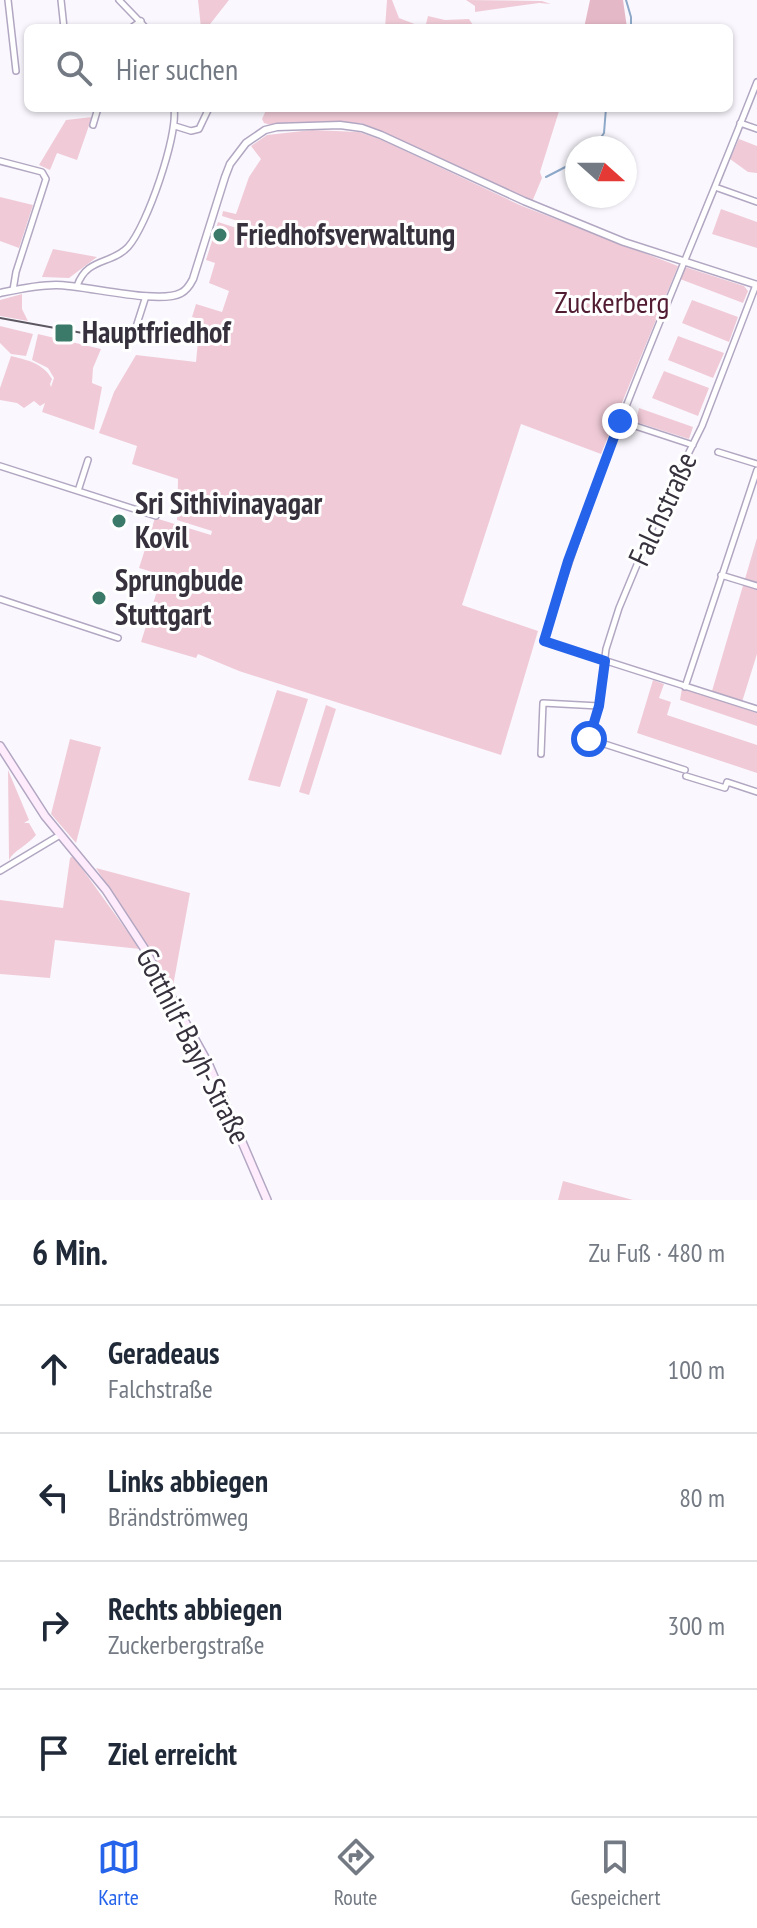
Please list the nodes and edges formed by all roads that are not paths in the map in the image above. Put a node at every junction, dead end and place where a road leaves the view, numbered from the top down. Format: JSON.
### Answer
{"nodes":[{"id":1,"x":8,"y":0,"type":"edge"},
{"id":2,"x":61,"y":0,"type":"edge"},
{"id":3,"x":119,"y":0,"type":"edge"},
{"id":4,"x":141,"y":21,"type":"junction"},
{"id":5,"x":64,"y":24,"type":"edge"},
{"id":6,"x":137,"y":24,"type":"edge"},
{"id":7,"x":143,"y":24,"type":"edge"},
{"id":8,"x":16,"y":71,"type":"dead end"},
{"id":9,"x":757,"y":82,"type":"edge"},
{"id":10,"x":97,"y":112,"type":"edge"},
{"id":11,"x":174,"y":112,"type":"edge"},
{"id":12,"x":207,"y":112,"type":"edge"},
{"id":13,"x":740,"y":123,"type":"junction"},
{"id":14,"x":93,"y":125,"type":"dead end"},
{"id":15,"x":175,"y":126,"type":"junction"},
{"id":16,"x":757,"y":129,"type":"edge"},
{"id":17,"x":0,"y":161,"type":"edge"},
{"id":18,"x":715,"y":187,"type":"junction"},
{"id":19,"x":757,"y":202,"type":"edge"},
{"id":20,"x":684,"y":263,"type":"junction"},
{"id":21,"x":757,"y":285,"type":"edge"},
{"id":22,"x":77,"y":286,"type":"junction"},
{"id":23,"x":13,"y":290,"type":"junction"},
{"id":24,"x":0,"y":293,"type":"edge"},
{"id":25,"x":146,"y":296,"type":"junction"},
{"id":26,"x":139,"y":335,"type":"dead end"},
{"id":27,"x":620,"y":421,"type":"junction"},
{"id":28,"x":693,"y":445,"type":"junction"},
{"id":29,"x":718,"y":452,"type":"dead end"},
{"id":30,"x":88,"y":460,"type":"dead end"},
{"id":31,"x":0,"y":466,"type":"edge"},
{"id":32,"x":757,"y":467,"type":"edge"},
{"id":33,"x":78,"y":491,"type":"junction"},
{"id":34,"x":156,"y":516,"type":"dead end"},
{"id":35,"x":721,"y":575,"type":"junction"},
{"id":36,"x":757,"y":586,"type":"edge"},
{"id":37,"x":0,"y":599,"type":"edge"},
{"id":38,"x":118,"y":638,"type":"dead end"},
{"id":39,"x":605,"y":661,"type":"junction"},
{"id":40,"x":685,"y":687,"type":"junction"},
{"id":41,"x":599,"y":706,"type":"junction"},
{"id":42,"x":757,"y":709,"type":"edge"},
{"id":43,"x":0,"y":746,"type":"edge"},
{"id":44,"x":541,"y":754,"type":"dead end"},
{"id":45,"x":757,"y":792,"type":"edge"},
{"id":46,"x":60,"y":835,"type":"junction"},
{"id":47,"x":0,"y":871,"type":"edge"},
{"id":48,"x":267,"y":1200,"type":"edge"}],
"edges":[{"from":1,"to":8,"type":"street"},
{"from":2,"to":5,"type":"street"},
{"from":3,"to":4,"type":"street"},
{"from":4,"to":6,"type":"street"},
{"from":4,"to":7,"type":"street"},
{"from":9,"to":13,"type":"street"},
{"from":10,"to":14,"type":"street"},
{"from":11,"to":15,"type":"street"},
{"from":12,"to":15,"type":"street"},
{"from":13,"to":16,"type":"street"},
{"from":13,"to":18,"type":"street"},
{"from":15,"to":22,"type":"street"},
{"from":17,"to":23,"type":"street"},
{"from":18,"to":19,"type":"street"},
{"from":18,"to":20,"type":"street"},
{"from":20,"to":21,"type":"street"},
{"from":20,"to":25,"type":"street"},
{"from":20,"to":27,"type":"street"},
{"from":21,"to":28,"type":"street","name":"Falchstraße"},
{"from":22,"to":23,"type":"street"},
{"from":22,"to":25,"type":"street"},
{"from":23,"to":24,"type":"street"},
{"from":25,"to":26,"type":"street"},
{"from":27,"to":28,"type":"street"},
{"from":27,"to":39,"type":"street"},
{"from":28,"to":39,"type":"street","name":"Falchstraße"},
{"from":29,"to":32,"type":"street"},
{"from":30,"to":33,"type":"street"},
{"from":31,"to":33,"type":"street"},
{"from":32,"to":35,"type":"street"},
{"from":33,"to":34,"type":"street"},
{"from":35,"to":36,"type":"street"},
{"from":35,"to":40,"type":"street"},
{"from":37,"to":38,"type":"street"},
{"from":39,"to":40,"type":"street"},
{"from":39,"to":41,"type":"street","name":"Falchstraße"},
{"from":40,"to":42,"type":"street"},
{"from":41,"to":44,"type":"street"},
{"from":41,"to":45,"type":"street","name":"Falchstraße"},
{"from":43,"to":46,"type":"main road","name":"Gotthilf-Bayh-Straße"},
{"from":46,"to":47,"type":"street"},
{"from":46,"to":48,"type":"main road","name":"Gotthilf-Bayh-Straße"}]}
